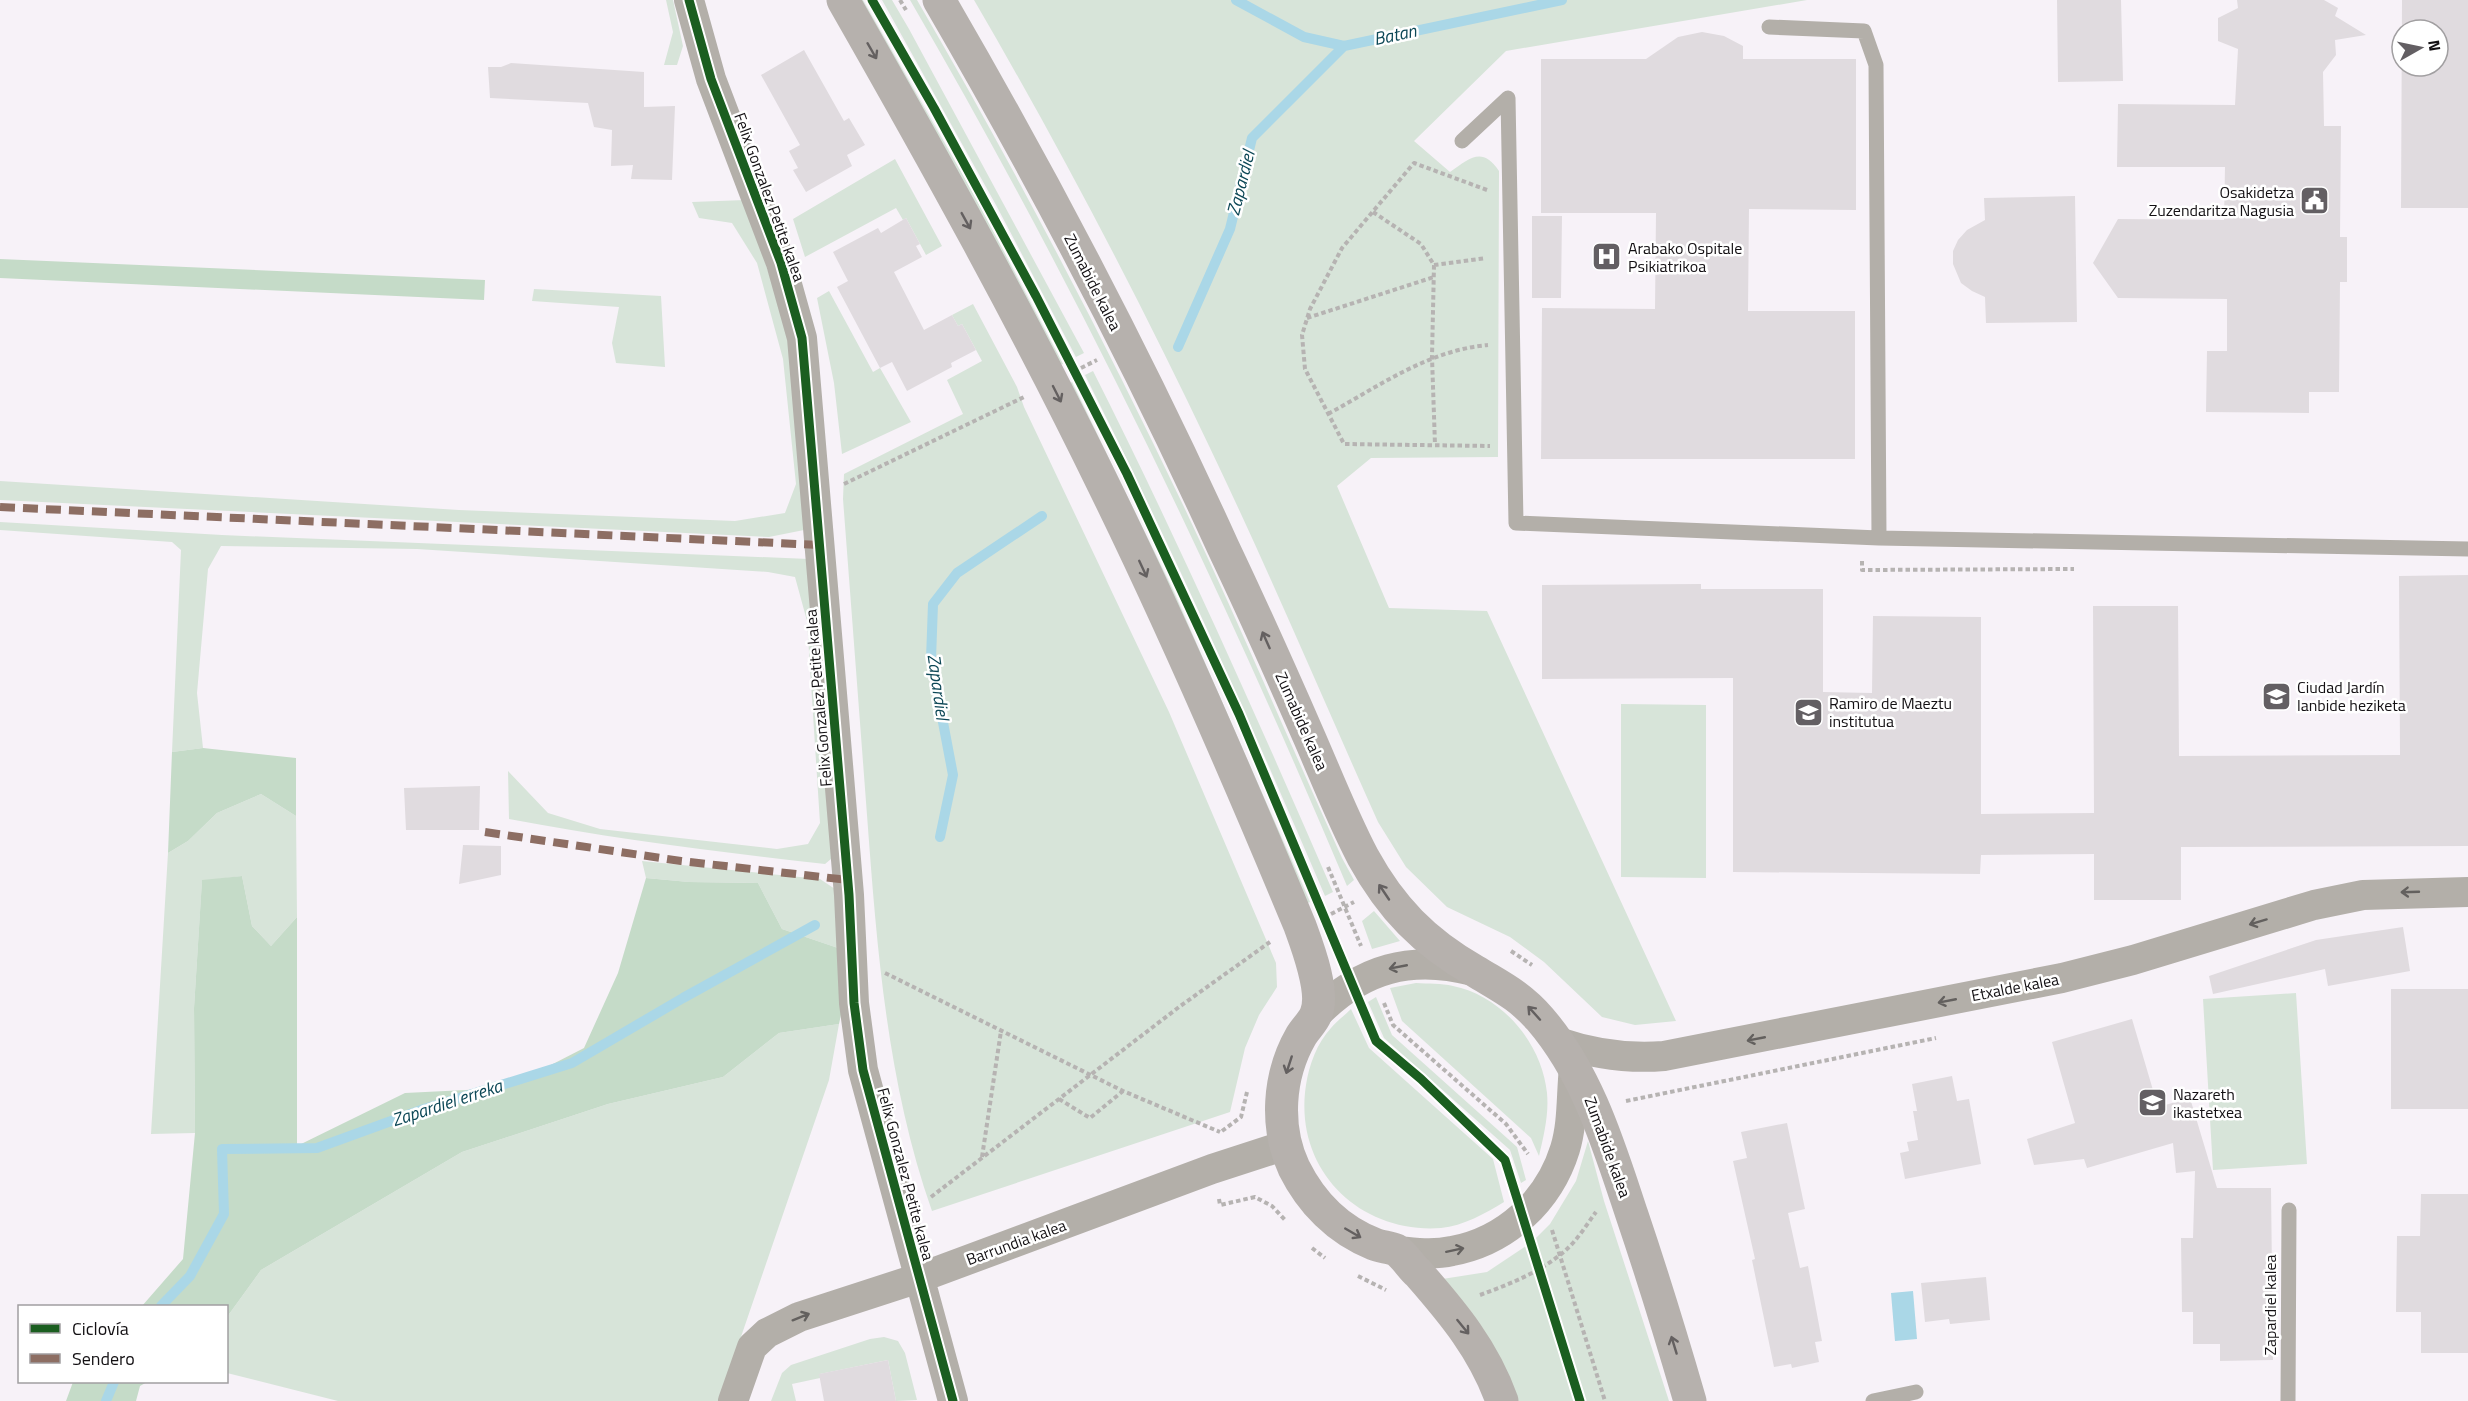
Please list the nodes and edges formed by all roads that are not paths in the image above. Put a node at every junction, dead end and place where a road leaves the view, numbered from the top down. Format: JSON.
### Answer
{"nodes":[{"id":1,"x":689,"y":0,"type":"edge"},
{"id":2,"x":843,"y":0,"type":"edge"},
{"id":3,"x":939,"y":0,"type":"edge"},
{"id":4,"x":1768,"y":27,"type":"dead end"},
{"id":5,"x":1462,"y":141,"type":"dead end"},
{"id":6,"x":1879,"y":538,"type":"junction"},
{"id":7,"x":2468,"y":549,"type":"edge"},
{"id":8,"x":2468,"y":891,"type":"edge"},
{"id":9,"x":1476,"y":972,"type":"junction"},
{"id":10,"x":1317,"y":1014,"type":"junction"},
{"id":11,"x":1566,"y":1055,"type":"junction"},
{"id":12,"x":1286,"y":1144,"type":"junction"},
{"id":13,"x":2289,"y":1210,"type":"dead end"},
{"id":14,"x":1397,"y":1251,"type":"junction"},
{"id":15,"x":919,"y":1278,"type":"junction"},
{"id":16,"x":1916,"y":1392,"type":"dead end"},
{"id":17,"x":733,"y":1401,"type":"edge"},
{"id":18,"x":953,"y":1401,"type":"edge"},
{"id":19,"x":1502,"y":1401,"type":"edge"},
{"id":20,"x":1690,"y":1401,"type":"edge"},
{"id":21,"x":1874,"y":1401,"type":"edge"},
{"id":22,"x":2288,"y":1401,"type":"edge"}],
"edges":[{"from":1,"to":15,"type":"street","name":"Felix Gonzalez Petite kalea"},
{"from":2,"to":10,"type":"main road","one_way":true},
{"from":9,"to":3,"type":"main road","name":"Zumabide kalea","one_way":true},
{"from":4,"to":6,"type":"lane"},
{"from":5,"to":6,"type":"lane"},
{"from":6,"to":7,"type":"lane"},
{"from":8,"to":11,"type":"street","name":"Etxalde kalea","one_way":true},
{"from":9,"to":10,"type":"street","one_way":true},
{"from":11,"to":9,"type":"main road","name":"Zumabide kalea","one_way":true},
{"from":10,"to":12,"type":"main road","one_way":true},
{"from":14,"to":11,"type":"street","one_way":true},
{"from":20,"to":11,"type":"main road","name":"Zumabide kalea","one_way":true},
{"from":12,"to":14,"type":"main road","one_way":true},
{"from":12,"to":15,"type":"street","name":"Barrundia kalea"},
{"from":13,"to":22,"type":"lane","name":"Zapardiel kalea"},
{"from":14,"to":19,"type":"main road","one_way":true},
{"from":17,"to":15,"type":"street","name":"Barrundia kalea","one_way":true},
{"from":15,"to":18,"type":"street","name":"Felix Gonzalez Petite kalea"},
{"from":16,"to":21,"type":"lane"}]}
